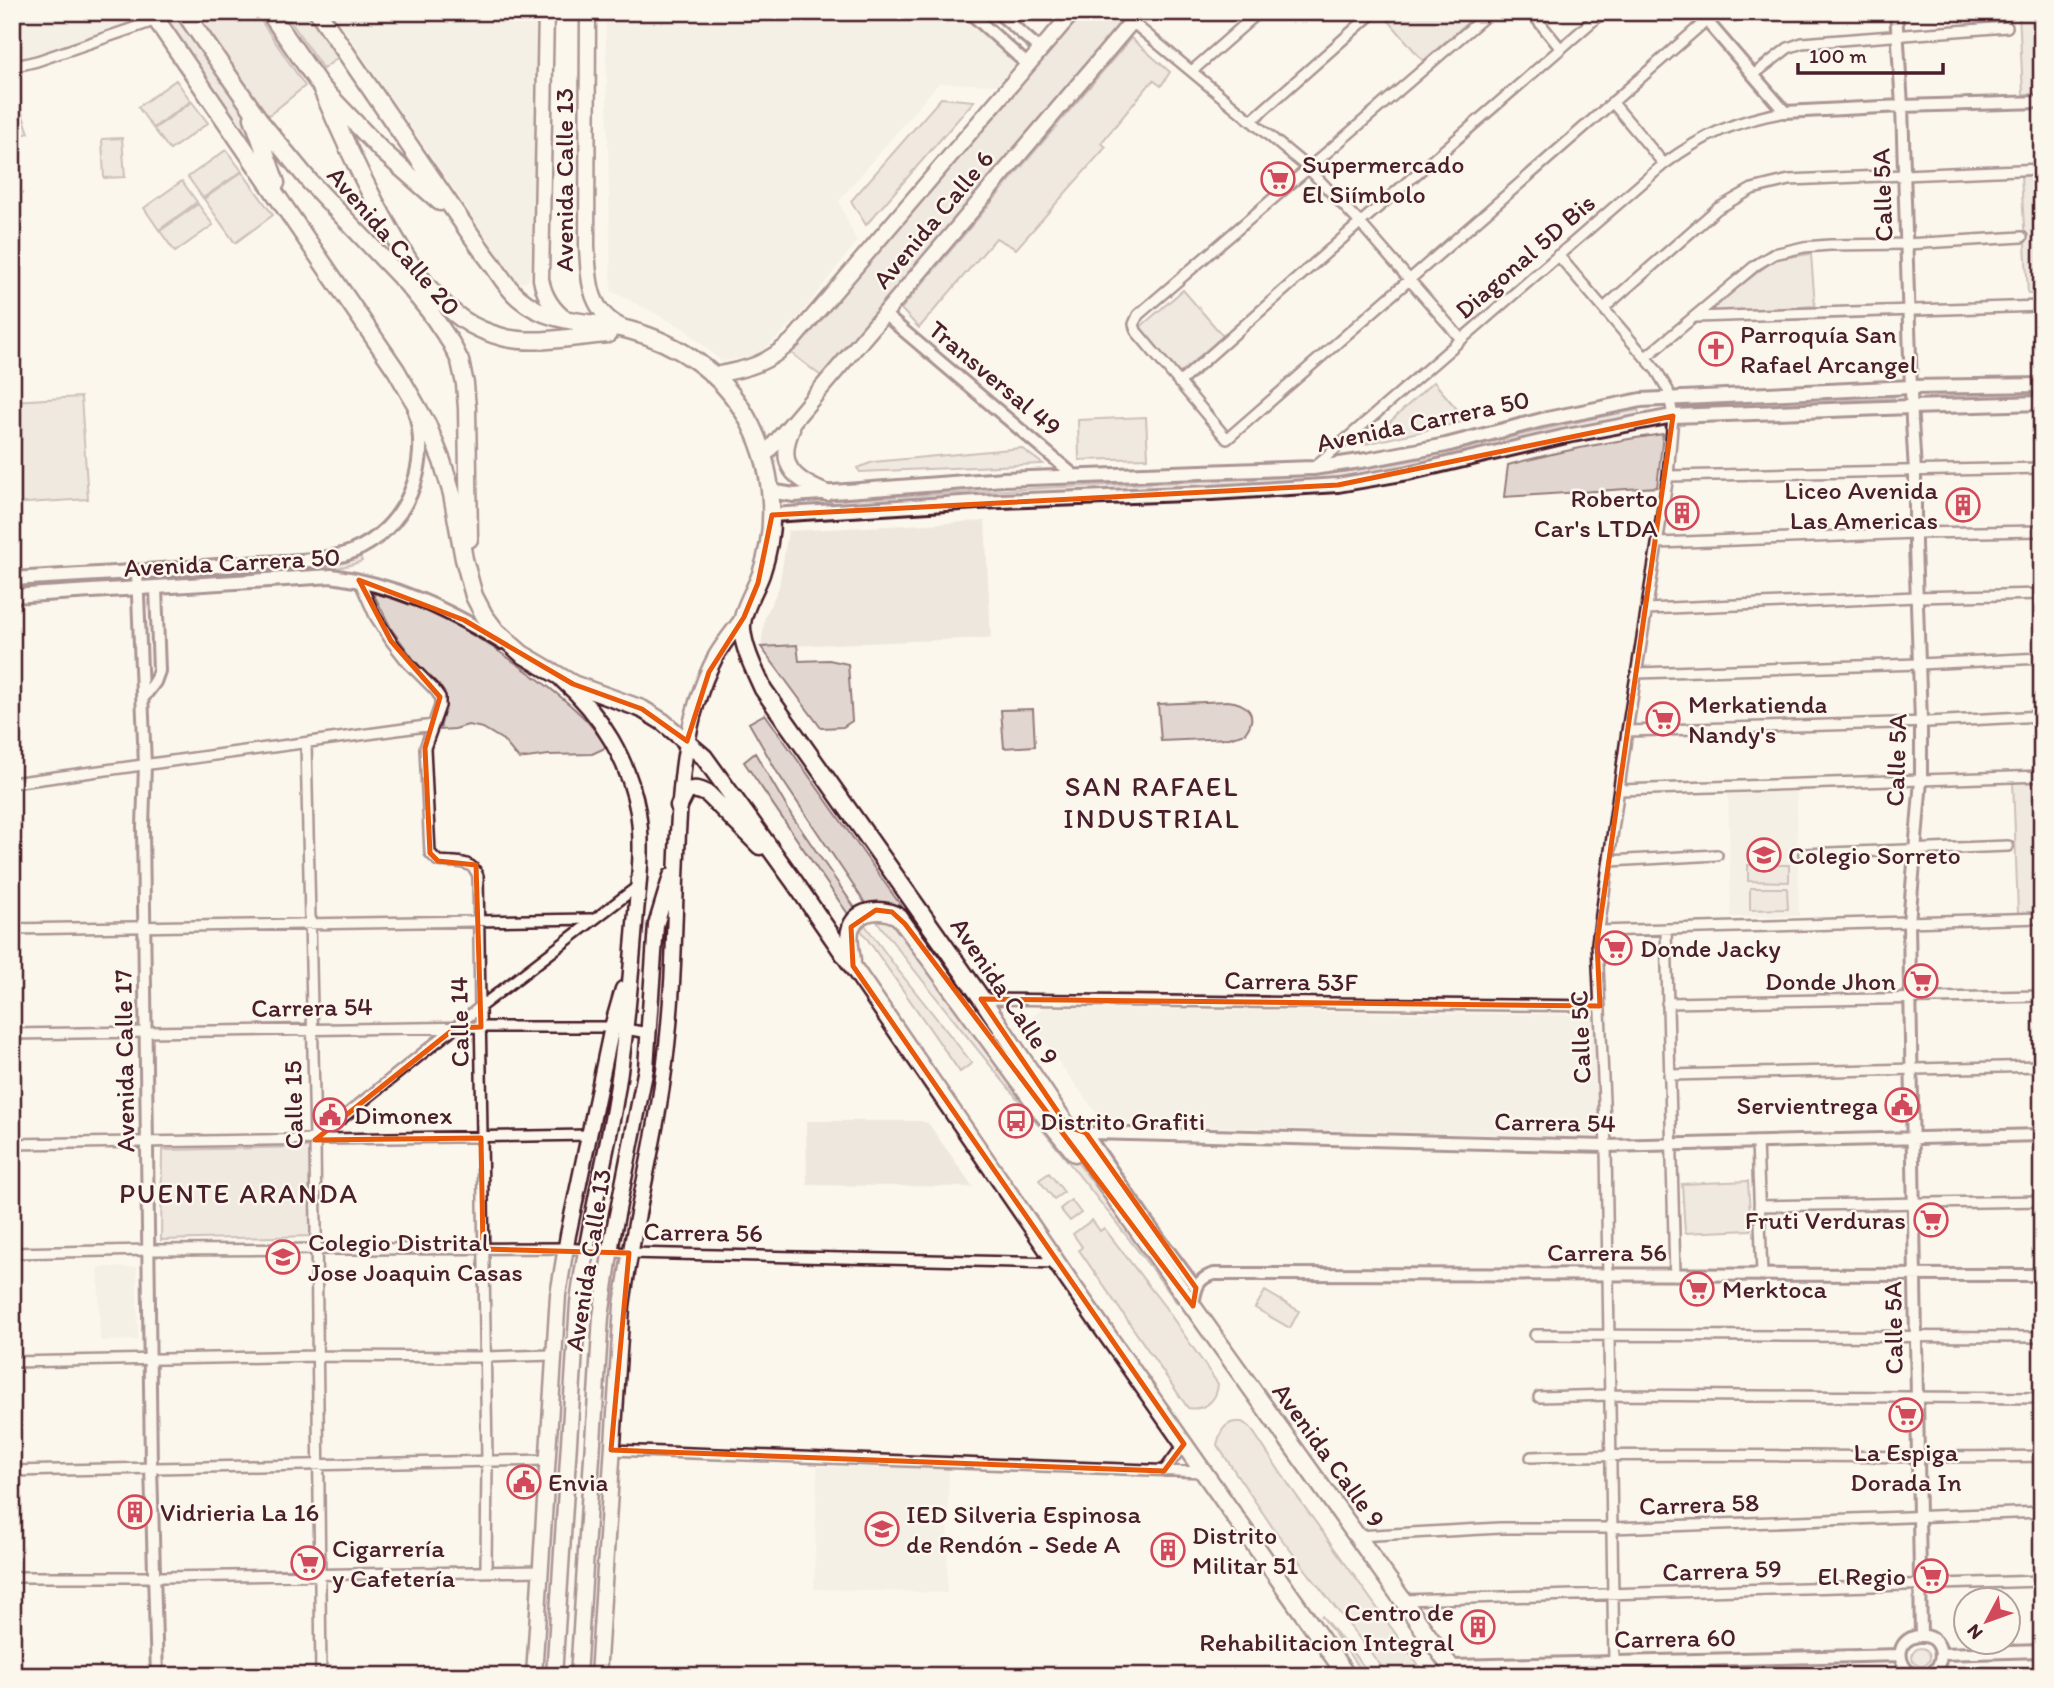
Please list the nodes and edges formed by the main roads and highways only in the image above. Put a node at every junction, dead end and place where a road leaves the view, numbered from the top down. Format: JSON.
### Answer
{"nodes":[{"id":1,"x":184,"y":12,"type":"edge"},
{"id":2,"x":269,"y":12,"type":"edge"},
{"id":3,"x":318,"y":12,"type":"edge"},
{"id":4,"x":547,"y":12,"type":"edge"},
{"id":5,"x":588,"y":12,"type":"edge"},
{"id":6,"x":1073,"y":12,"type":"edge"},
{"id":7,"x":154,"y":16,"type":"edge"},
{"id":8,"x":1136,"y":17,"type":"edge"},
{"id":9,"x":321,"y":87,"type":"junction"},
{"id":10,"x":246,"y":100,"type":"junction"},
{"id":11,"x":284,"y":205,"type":"junction"},
{"id":12,"x":481,"y":249,"type":"junction"},
{"id":13,"x":568,"y":321,"type":"junction"},
{"id":14,"x":633,"y":332,"type":"junction"},
{"id":15,"x":714,"y":375,"type":"junction"},
{"id":16,"x":2042,"y":384,"type":"edge"},
{"id":17,"x":405,"y":385,"type":"junction"},
{"id":18,"x":2042,"y":403,"type":"edge"},
{"id":19,"x":797,"y":417,"type":"junction"},
{"id":20,"x":763,"y":457,"type":"junction"},
{"id":21,"x":412,"y":490,"type":"joint"},
{"id":22,"x":770,"y":491,"type":"junction"},
{"id":23,"x":827,"y":493,"type":"junction"},
{"id":24,"x":772,"y":515,"type":"junction"},
{"id":25,"x":12,"y":579,"type":"edge"},
{"id":26,"x":12,"y":596,"type":"edge"},
{"id":27,"x":744,"y":617,"type":"junction"},
{"id":28,"x":522,"y":654,"type":"junction"},
{"id":29,"x":556,"y":675,"type":"junction"},
{"id":30,"x":687,"y":742,"type":"junction"},
{"id":31,"x":679,"y":806,"type":"junction"},
{"id":32,"x":677,"y":856,"type":"junction"},
{"id":33,"x":793,"y":880,"type":"junction"},
{"id":34,"x":853,"y":966,"type":"junction"},
{"id":35,"x":619,"y":1029,"type":"junction"},
{"id":36,"x":651,"y":1142,"type":"junction"},
{"id":37,"x":626,"y":1169,"type":"junction"},
{"id":38,"x":1118,"y":1202,"type":"junction"},
{"id":39,"x":611,"y":1450,"type":"junction"},
{"id":40,"x":548,"y":1453,"type":"junction"},
{"id":41,"x":568,"y":1464,"type":"junction"},
{"id":42,"x":591,"y":1475,"type":"junction"},
{"id":43,"x":1322,"y":1640,"type":"junction"},
{"id":44,"x":1454,"y":1671,"type":"edge"},
{"id":45,"x":534,"y":1676,"type":"edge"},
{"id":46,"x":554,"y":1676,"type":"edge"},
{"id":47,"x":578,"y":1676,"type":"edge"},
{"id":48,"x":598,"y":1676,"type":"edge"},
{"id":49,"x":1339,"y":1676,"type":"edge"},
{"id":50,"x":1348,"y":1676,"type":"edge"},
{"id":51,"x":1353,"y":1676,"type":"edge"}],
"edges":[{"from":1,"to":10,"type":"highway","name":"Avenida Calle 20"},
{"from":2,"to":9,"type":"highway","name":"Avenida Calle 20"},
{"from":3,"to":12,"type":"highway","name":"Avenida Calle 20"},
{"from":4,"to":13,"type":"main road","name":"Avenida Calle 13"},
{"from":5,"to":14,"type":"main road","name":"Avenida Calle 13"},
{"from":6,"to":15,"type":"main road","name":"Avenida Calle 6"},
{"from":7,"to":11,"type":"highway","name":"Avenida Calle 20"},
{"from":8,"to":19,"type":"main road","name":"Avenida Calle 6"},
{"from":9,"to":12,"type":"highway","name":"Avenida Calle 20"},
{"from":9,"to":14,"type":"highway"},
{"from":10,"to":11,"type":"highway"},
{"from":10,"to":29,"type":"highway","name":"Avenida Calle 20"},
{"from":11,"to":17,"type":"highway","name":"Avenida Calle 20"},
{"from":12,"to":13,"type":"highway","name":"Avenida Calle 20"},
{"from":13,"to":14,"type":"highway","name":"Avenida Calle 20"},
{"from":14,"to":15,"type":"highway","name":"Avenida Calle 9"},
{"from":15,"to":20,"type":"highway","name":"Avenida Calle 9"},
{"from":16,"to":23,"type":"main road","name":"Avenida Carrera 50"},
{"from":17,"to":21,"type":"main road","name":"Avenida Calle 20"},
{"from":17,"to":28,"type":"highway","name":"Avenida Calle 20"},
{"from":18,"to":24,"type":"main road","name":"Avenida Carrera 50"},
{"from":19,"to":20,"type":"main road","name":"Avenida Calle 6"},
{"from":19,"to":23,"type":"main road"},
{"from":20,"to":22,"type":"highway","name":"Avenida Calle 9"},
{"from":21,"to":25,"type":"main road","name":"Avenida Carrera 50"},
{"from":22,"to":23,"type":"main road","name":"Avenida Carrera 50"},
{"from":22,"to":24,"type":"highway","name":"Avenida Calle 9"},
{"from":24,"to":27,"type":"highway","name":"Avenida Calle 9"},
{"from":26,"to":28,"type":"main road","name":"Avenida Carrera 50"},
{"from":27,"to":30,"type":"main road","name":"Avenida Calle 13"},
{"from":27,"to":38,"type":"highway","name":"Avenida Calle 9"},
{"from":28,"to":29,"type":"highway","name":"Avenida Calle 20"},
{"from":29,"to":30,"type":"highway","name":"Avenida Calle 20"},
{"from":29,"to":35,"type":"main road","name":"Avenida Calle 13"},
{"from":30,"to":31,"type":"main road","name":"Avenida Calle 13"},
{"from":30,"to":33,"type":"highway","name":"Avenida Calle 20"},
{"from":31,"to":32,"type":"main road","name":"Avenida Calle 13"},
{"from":31,"to":33,"type":"highway"},
{"from":32,"to":36,"type":"main road","name":"Avenida Calle 13"},
{"from":32,"to":37,"type":"main road","name":"Avenida Calle 13"},
{"from":33,"to":34,"type":"highway"},
{"from":34,"to":38,"type":"highway"},
{"from":34,"to":43,"type":"highway"},
{"from":35,"to":40,"type":"main road","name":"Avenida Calle 13"},
{"from":35,"to":41,"type":"main road","name":"Avenida Calle 13"},
{"from":36,"to":37,"type":"main road"},
{"from":36,"to":39,"type":"main road","name":"Avenida Calle 13"},
{"from":37,"to":42,"type":"main road","name":"Avenida Calle 13"},
{"from":38,"to":44,"type":"highway","name":"Avenida Calle 9"},
{"from":39,"to":42,"type":"main road"},
{"from":39,"to":48,"type":"main road","name":"Avenida Calle 13"},
{"from":40,"to":41,"type":"main road"},
{"from":40,"to":45,"type":"main road","name":"Avenida Calle 13"},
{"from":41,"to":46,"type":"main road","name":"Avenida Calle 13"},
{"from":42,"to":47,"type":"main road","name":"Avenida Calle 13"},
{"from":43,"to":49,"type":"highway"},
{"from":43,"to":50,"type":"highway"},
{"from":43,"to":51,"type":"highway"}]}
